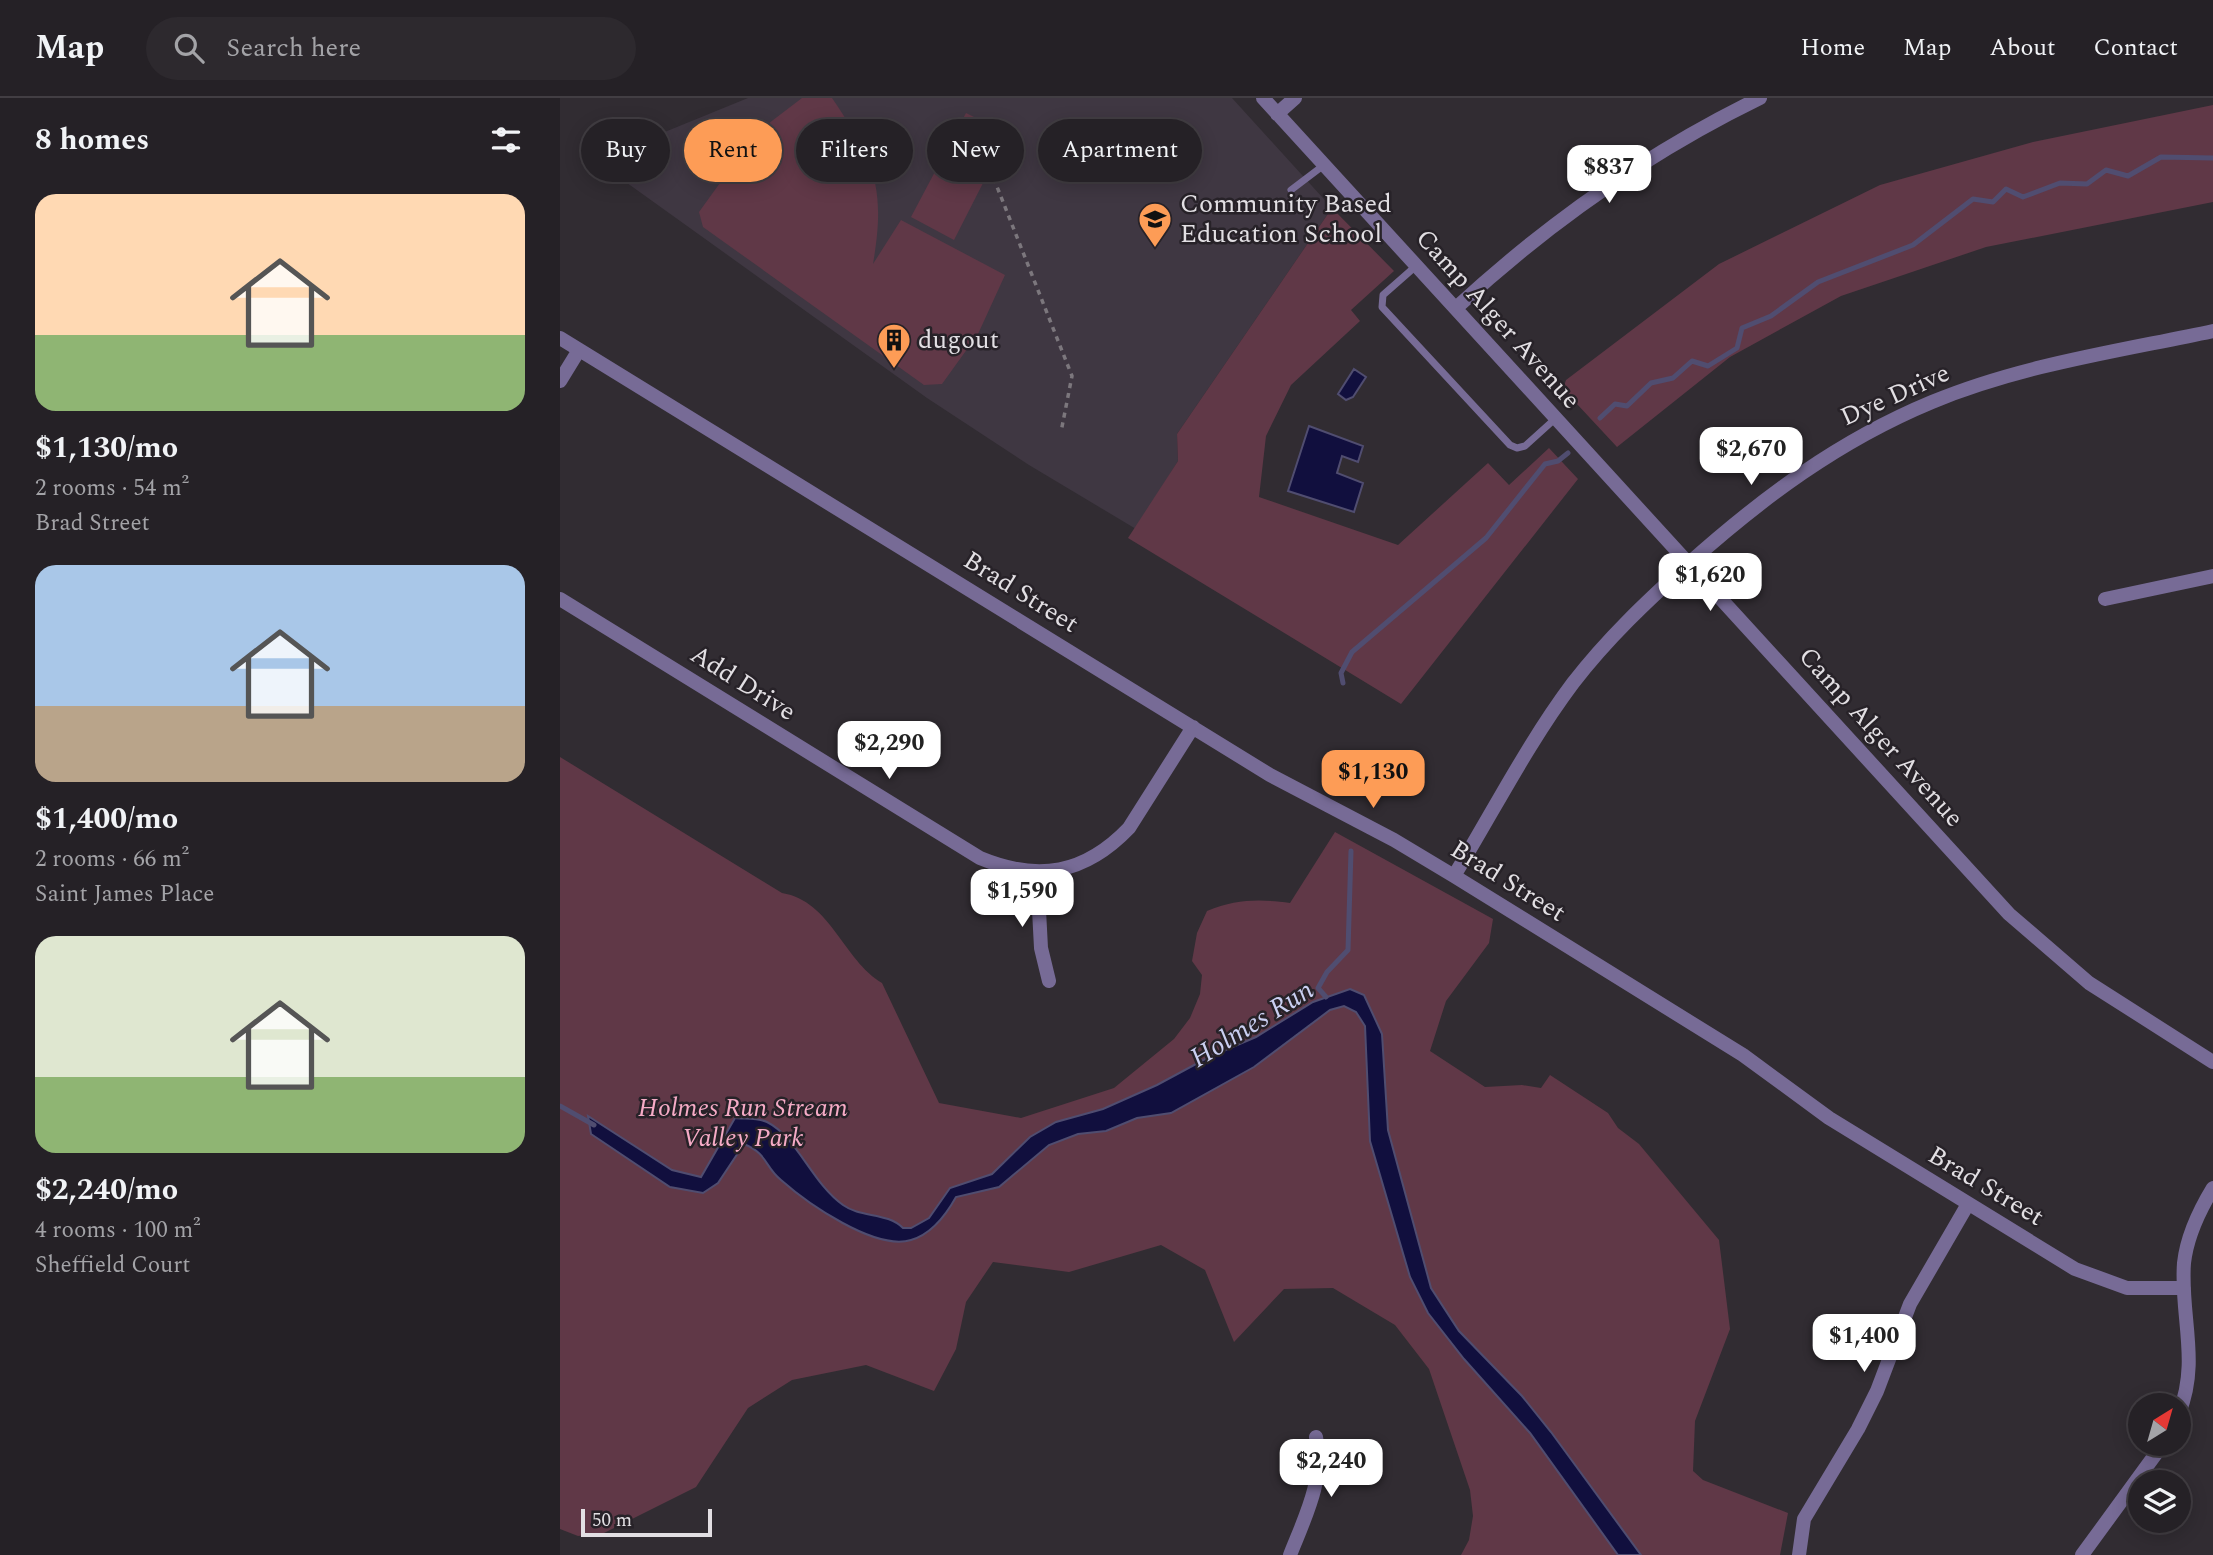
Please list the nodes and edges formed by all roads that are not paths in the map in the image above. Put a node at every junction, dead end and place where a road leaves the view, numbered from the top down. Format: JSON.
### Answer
{"nodes":[{"id":1,"x":1263,"y":98,"type":"edge"},
{"id":2,"x":1296,"y":98,"type":"edge"},
{"id":3,"x":1760,"y":98,"type":"edge"},
{"id":4,"x":1277,"y":114,"type":"junction"},
{"id":5,"x":1324,"y":165,"type":"junction"},
{"id":6,"x":1291,"y":190,"type":"dead end"},
{"id":7,"x":1416,"y":265,"type":"junction"},
{"id":8,"x":1456,"y":308,"type":"junction"},
{"id":9,"x":2213,"y":331,"type":"edge"},
{"id":10,"x":560,"y":338,"type":"edge"},
{"id":11,"x":579,"y":350,"type":"junction"},
{"id":12,"x":560,"y":381,"type":"edge"},
{"id":13,"x":1556,"y":418,"type":"junction"},
{"id":14,"x":1689,"y":564,"type":"junction"},
{"id":15,"x":2213,"y":576,"type":"edge"},
{"id":16,"x":2105,"y":599,"type":"dead end"},
{"id":17,"x":560,"y":600,"type":"edge"},
{"id":18,"x":1193,"y":727,"type":"junction"},
{"id":19,"x":1037,"y":872,"type":"junction"},
{"id":20,"x":1454,"y":876,"type":"junction"},
{"id":21,"x":1049,"y":981,"type":"dead end"},
{"id":22,"x":2213,"y":1062,"type":"edge"},
{"id":23,"x":2213,"y":1188,"type":"edge"},
{"id":24,"x":1968,"y":1204,"type":"junction"},
{"id":25,"x":2183,"y":1288,"type":"junction"},
{"id":26,"x":2184,"y":1393,"type":"edge"},
{"id":27,"x":1316,"y":1437,"type":"dead end"},
{"id":28,"x":2154,"y":1456,"type":"edge"},
{"id":29,"x":1290,"y":1555,"type":"edge"},
{"id":30,"x":1799,"y":1555,"type":"edge"},
{"id":31,"x":2082,"y":1555,"type":"edge"}],
"edges":[{"from":1,"to":4,"type":"street","name":"Camp Alger Avenue"},
{"from":2,"to":4,"type":"street"},
{"from":3,"to":8,"type":"street"},
{"from":4,"to":5,"type":"street","name":"Camp Alger Avenue"},
{"from":5,"to":6,"type":"lane"},
{"from":5,"to":7,"type":"street","name":"Camp Alger Avenue"},
{"from":7,"to":8,"type":"street","name":"Camp Alger Avenue"},
{"from":7,"to":13,"type":"lane"},
{"from":8,"to":13,"type":"street","name":"Camp Alger Avenue"},
{"from":9,"to":14,"type":"street","name":"Dye Drive"},
{"from":10,"to":11,"type":"street","name":"Brad Street"},
{"from":11,"to":12,"type":"street"},
{"from":11,"to":18,"type":"street","name":"Brad Street"},
{"from":13,"to":14,"type":"street","name":"Camp Alger Avenue"},
{"from":14,"to":20,"type":"street","name":"Dye Drive"},
{"from":14,"to":22,"type":"street","name":"Camp Alger Avenue"},
{"from":15,"to":16,"type":"street"},
{"from":17,"to":19,"type":"street","name":"Add Drive"},
{"from":18,"to":19,"type":"street","name":"Add Drive"},
{"from":18,"to":20,"type":"street","name":"Brad Street"},
{"from":19,"to":21,"type":"street"},
{"from":20,"to":24,"type":"street","name":"Brad Street"},
{"from":23,"to":25,"type":"street"},
{"from":24,"to":25,"type":"street","name":"Brad Street"},
{"from":24,"to":30,"type":"street"},
{"from":25,"to":26,"type":"street"},
{"from":27,"to":29,"type":"street"},
{"from":28,"to":31,"type":"street"}]}
